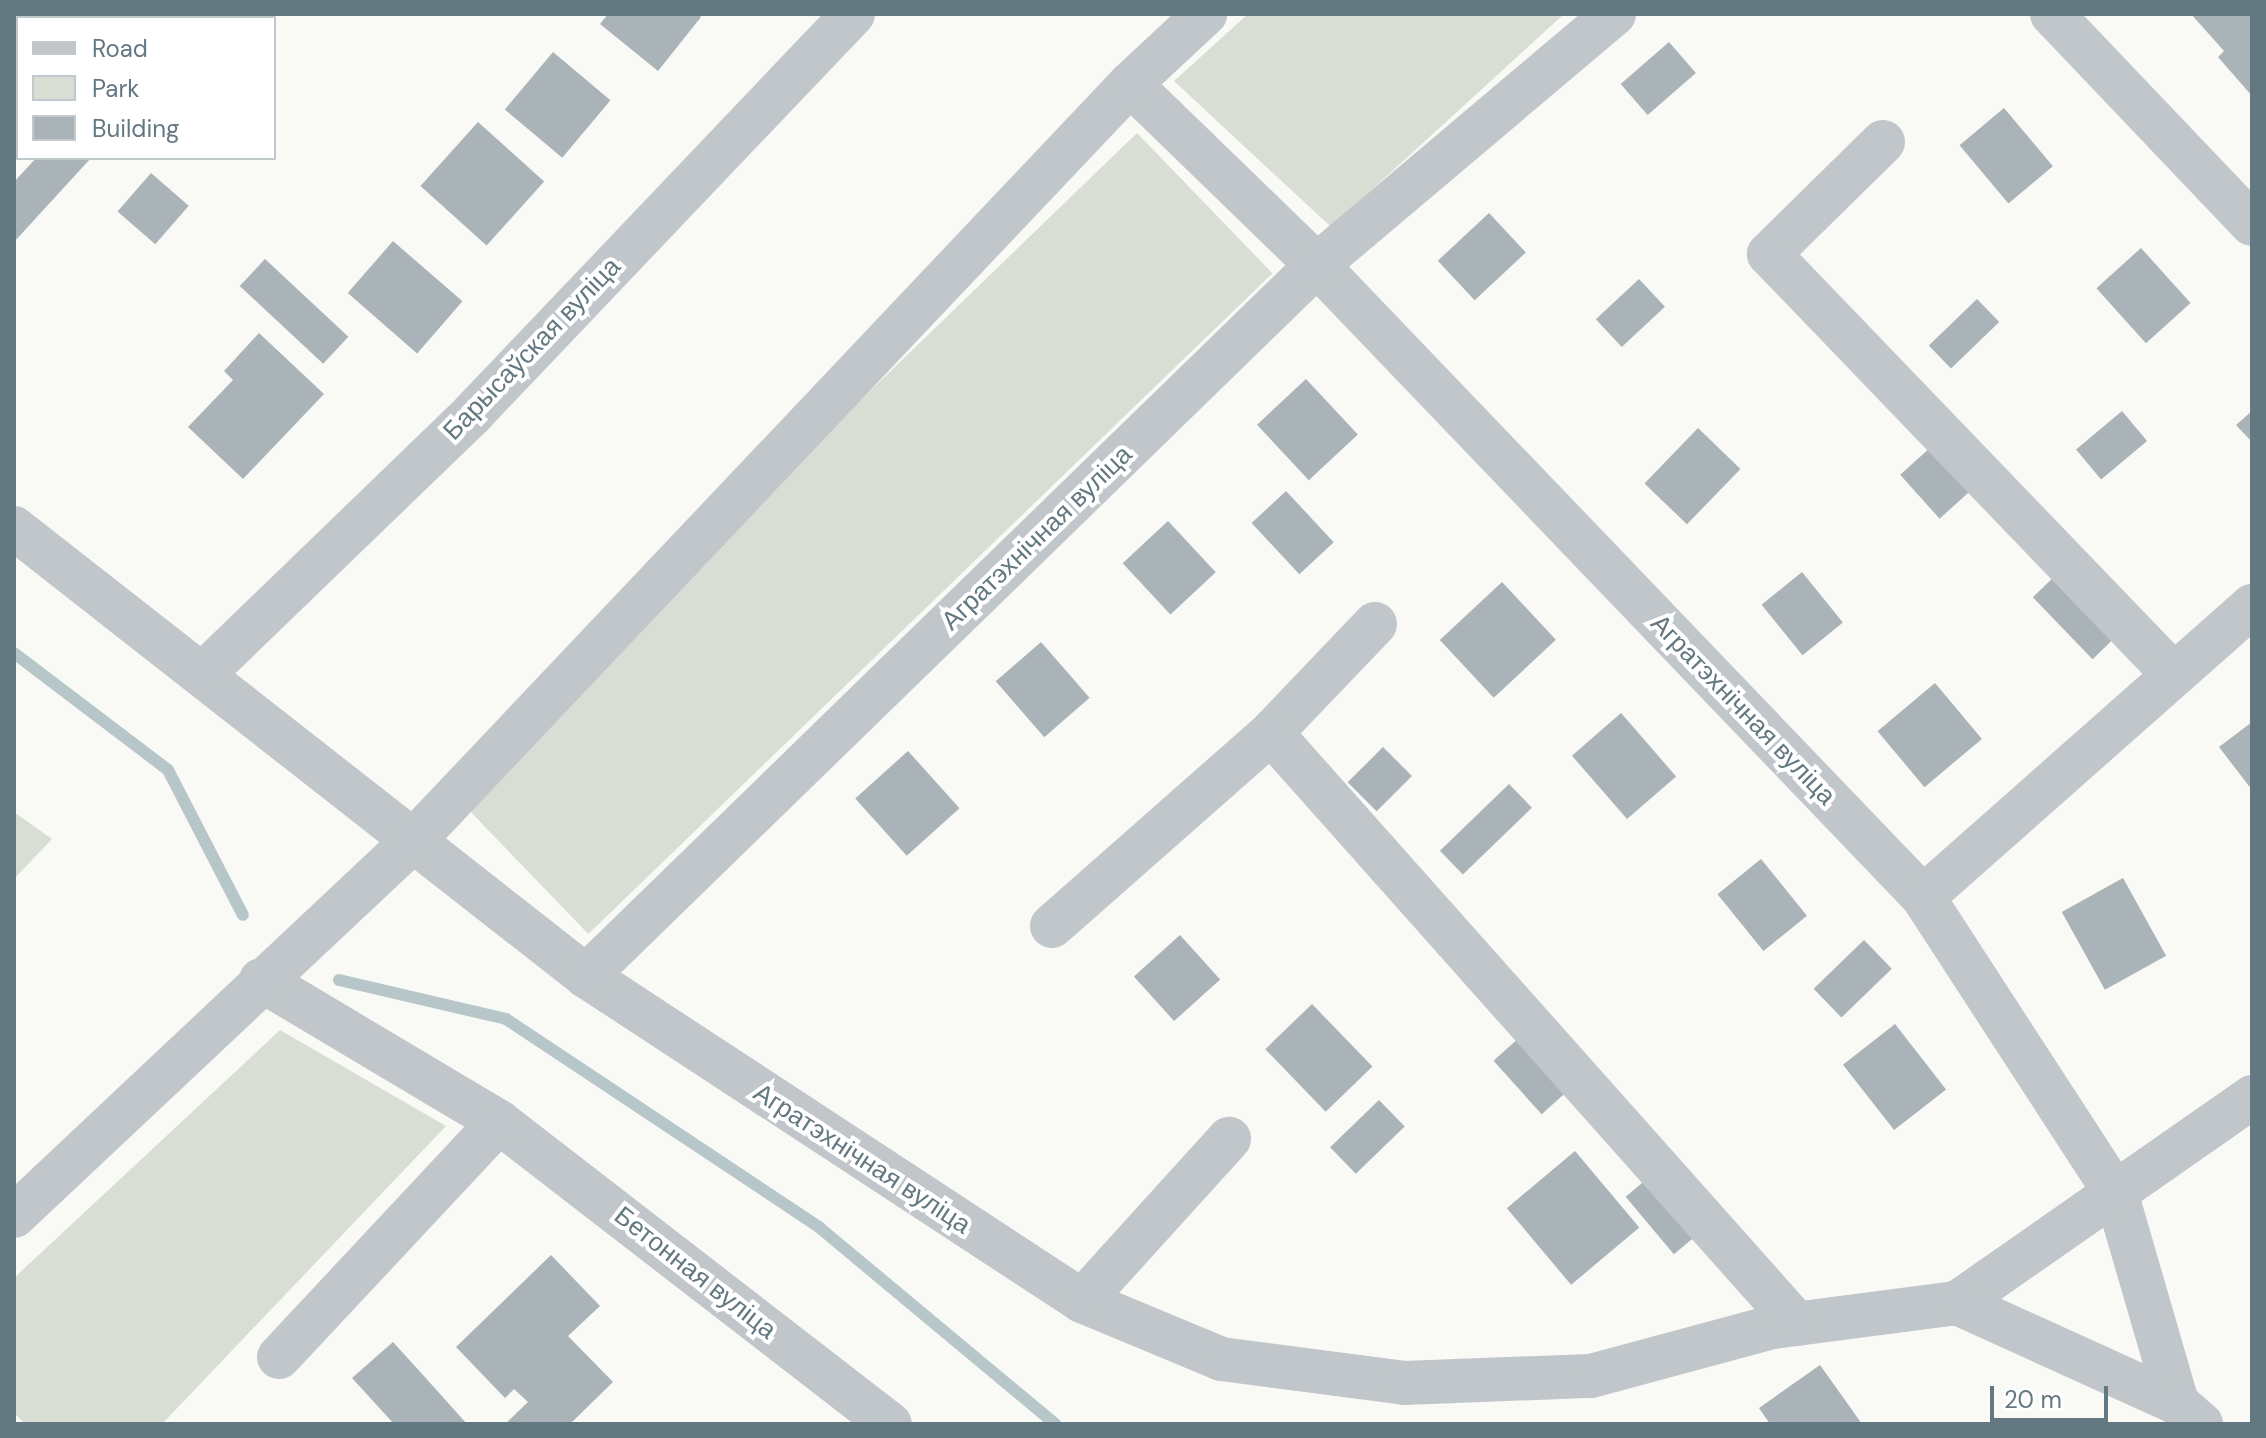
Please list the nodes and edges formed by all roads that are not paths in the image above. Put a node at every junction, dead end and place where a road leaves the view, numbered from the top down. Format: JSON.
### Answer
{"nodes":[{"id":1,"x":853,"y":14,"type":"edge"},
{"id":2,"x":1205,"y":14,"type":"edge"},
{"id":3,"x":1614,"y":14,"type":"edge"},
{"id":4,"x":2052,"y":14,"type":"edge"},
{"id":5,"x":1130,"y":84,"type":"junction"},
{"id":6,"x":1883,"y":142,"type":"dead end"},
{"id":7,"x":2252,"y":224,"type":"edge"},
{"id":8,"x":1317,"y":265,"type":"junction"},
{"id":9,"x":14,"y":528,"type":"edge"},
{"id":10,"x":2252,"y":606,"type":"edge"},
{"id":11,"x":1375,"y":624,"type":"dead end"},
{"id":12,"x":202,"y":675,"type":"junction"},
{"id":13,"x":2174,"y":675,"type":"junction"},
{"id":14,"x":1271,"y":733,"type":"junction"},
{"id":15,"x":416,"y":838,"type":"junction"},
{"id":16,"x":1923,"y":897,"type":"junction"},
{"id":17,"x":1052,"y":926,"type":"dead end"},
{"id":18,"x":586,"y":976,"type":"junction"},
{"id":19,"x":261,"y":980,"type":"junction"},
{"id":20,"x":2252,"y":1097,"type":"edge"},
{"id":21,"x":499,"y":1122,"type":"junction"},
{"id":22,"x":1229,"y":1139,"type":"dead end"},
{"id":23,"x":2117,"y":1196,"type":"junction"},
{"id":24,"x":14,"y":1216,"type":"edge"},
{"id":25,"x":1082,"y":1301,"type":"junction"},
{"id":26,"x":1957,"y":1303,"type":"junction"},
{"id":27,"x":1797,"y":1324,"type":"junction"},
{"id":28,"x":279,"y":1357,"type":"dead end"},
{"id":29,"x":2189,"y":1414,"type":"edge"},
{"id":30,"x":864,"y":1416,"type":"edge"}],
"edges":[{"from":1,"to":12,"type":"street","name":"Барысаўская вуліца"},
{"from":2,"to":5,"type":"street"},
{"from":3,"to":8,"type":"street","name":"Агратэхнічная вуліца"},
{"from":4,"to":7,"type":"street"},
{"from":5,"to":8,"type":"street","name":"Агратэхнічная вуліца"},
{"from":5,"to":15,"type":"street"},
{"from":6,"to":13,"type":"street"},
{"from":8,"to":16,"type":"street","name":"Агратэхнічная вуліца"},
{"from":8,"to":18,"type":"street","name":"Агратэхнічная вуліца"},
{"from":9,"to":12,"type":"street"},
{"from":10,"to":13,"type":"street"},
{"from":11,"to":14,"type":"street"},
{"from":12,"to":15,"type":"street"},
{"from":13,"to":16,"type":"street"},
{"from":14,"to":17,"type":"street"},
{"from":14,"to":27,"type":"street"},
{"from":15,"to":18,"type":"street"},
{"from":15,"to":19,"type":"street"},
{"from":16,"to":23,"type":"street","name":"Агратэхнічная вуліца"},
{"from":18,"to":25,"type":"street","name":"Агратэхнічная вуліца"},
{"from":19,"to":21,"type":"street","name":"Бетонная вуліца"},
{"from":19,"to":24,"type":"street"},
{"from":20,"to":23,"type":"street","name":"Агратэхнічная вуліца"},
{"from":21,"to":28,"type":"street"},
{"from":21,"to":30,"type":"street","name":"Бетонная вуліца"},
{"from":22,"to":25,"type":"street"},
{"from":23,"to":26,"type":"street","name":"Агратэхнічная вуліца"},
{"from":23,"to":29,"type":"street"},
{"from":25,"to":27,"type":"street","name":"Агратэхнічная вуліца"},
{"from":26,"to":27,"type":"street","name":"Агратэхнічная вуліца"},
{"from":26,"to":29,"type":"street"}]}
